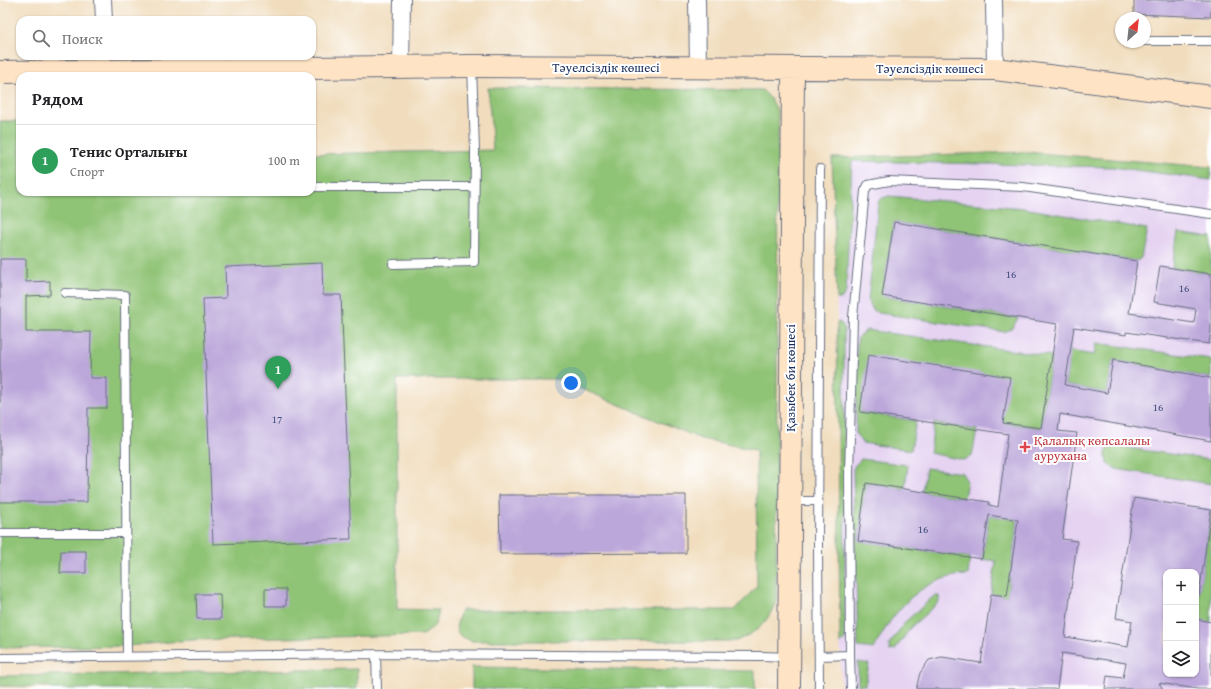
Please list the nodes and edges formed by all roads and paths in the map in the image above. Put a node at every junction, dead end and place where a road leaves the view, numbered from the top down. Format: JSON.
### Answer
{"nodes":[{"id":1,"x":103,"y":0,"type":"edge"},
{"id":2,"x":402,"y":0,"type":"edge"},
{"id":3,"x":697,"y":0,"type":"edge"},
{"id":4,"x":994,"y":0,"type":"edge"},
{"id":5,"x":104,"y":16,"type":"edge"},
{"id":6,"x":1151,"y":41,"type":"edge"},
{"id":7,"x":1211,"y":41,"type":"edge"},
{"id":8,"x":104,"y":63,"type":"edge"},
{"id":9,"x":472,"y":66,"type":"junction"},
{"id":10,"x":401,"y":67,"type":"junction"},
{"id":11,"x":698,"y":67,"type":"junction"},
{"id":12,"x":793,"y":68,"type":"junction"},
{"id":13,"x":995,"y":69,"type":"junction"},
{"id":14,"x":0,"y":72,"type":"edge"},
{"id":15,"x":1211,"y":97,"type":"edge"},
{"id":16,"x":820,"y":169,"type":"dead end"},
{"id":17,"x":316,"y":187,"type":"edge"},
{"id":18,"x":474,"y":187,"type":"junction"},
{"id":19,"x":1211,"y":214,"type":"edge"},
{"id":20,"x":393,"y":264,"type":"dead end"},
{"id":21,"x":65,"y":293,"type":"dead end"},
{"id":22,"x":790,"y":501,"type":"junction"},
{"id":23,"x":818,"y":501,"type":"junction"},
{"id":24,"x":0,"y":533,"type":"edge"},
{"id":25,"x":126,"y":533,"type":"junction"},
{"id":26,"x":376,"y":654,"type":"junction"},
{"id":27,"x":850,"y":655,"type":"junction"},
{"id":28,"x":127,"y":656,"type":"junction"},
{"id":29,"x":819,"y":656,"type":"junction"},
{"id":30,"x":789,"y":657,"type":"junction"},
{"id":31,"x":0,"y":658,"type":"edge"},
{"id":32,"x":377,"y":689,"type":"edge"},
{"id":33,"x":789,"y":689,"type":"edge"},
{"id":34,"x":819,"y":689,"type":"edge"},
{"id":35,"x":851,"y":689,"type":"edge"}],
"edges":[{"from":1,"to":5,"type":"street"},
{"from":2,"to":10,"type":"street"},
{"from":3,"to":11,"type":"street"},
{"from":4,"to":13,"type":"street"},
{"from":6,"to":7,"type":"lane"},
{"from":8,"to":10,"type":"main road","name":"Тәуелсіздік көшесі"},
{"from":8,"to":14,"type":"main road","name":"Тәуелсіздік көшесі"},
{"from":9,"to":10,"type":"main road","name":"Тәуелсіздік көшесі"},
{"from":9,"to":11,"type":"main road","name":"Тәуелсіздік көшесі"},
{"from":9,"to":18,"type":"lane"},
{"from":11,"to":12,"type":"main road","name":"Тәуелсіздік көшесі"},
{"from":12,"to":13,"type":"main road","name":"Тәуелсіздік көшесі"},
{"from":12,"to":22,"type":"main road","name":"Қазыбек би көшесі"},
{"from":13,"to":15,"type":"main road","name":"Тәуелсіздік көшесі"},
{"from":16,"to":23,"type":"lane"},
{"from":17,"to":18,"type":"lane"},
{"from":18,"to":20,"type":"lane"},
{"from":19,"to":27,"type":"lane"},
{"from":21,"to":25,"type":"lane"},
{"from":22,"to":23,"type":"lane"},
{"from":22,"to":30,"type":"main road","name":"Қазыбек би көшесі"},
{"from":23,"to":29,"type":"lane"},
{"from":24,"to":25,"type":"lane"},
{"from":25,"to":28,"type":"lane"},
{"from":26,"to":28,"type":"lane"},
{"from":26,"to":30,"type":"lane"},
{"from":26,"to":32,"type":"lane"},
{"from":27,"to":29,"type":"lane"},
{"from":27,"to":35,"type":"lane"},
{"from":28,"to":31,"type":"lane"},
{"from":29,"to":34,"type":"lane"},
{"from":30,"to":33,"type":"main road","name":"Қазыбек би көшесі"}]}
